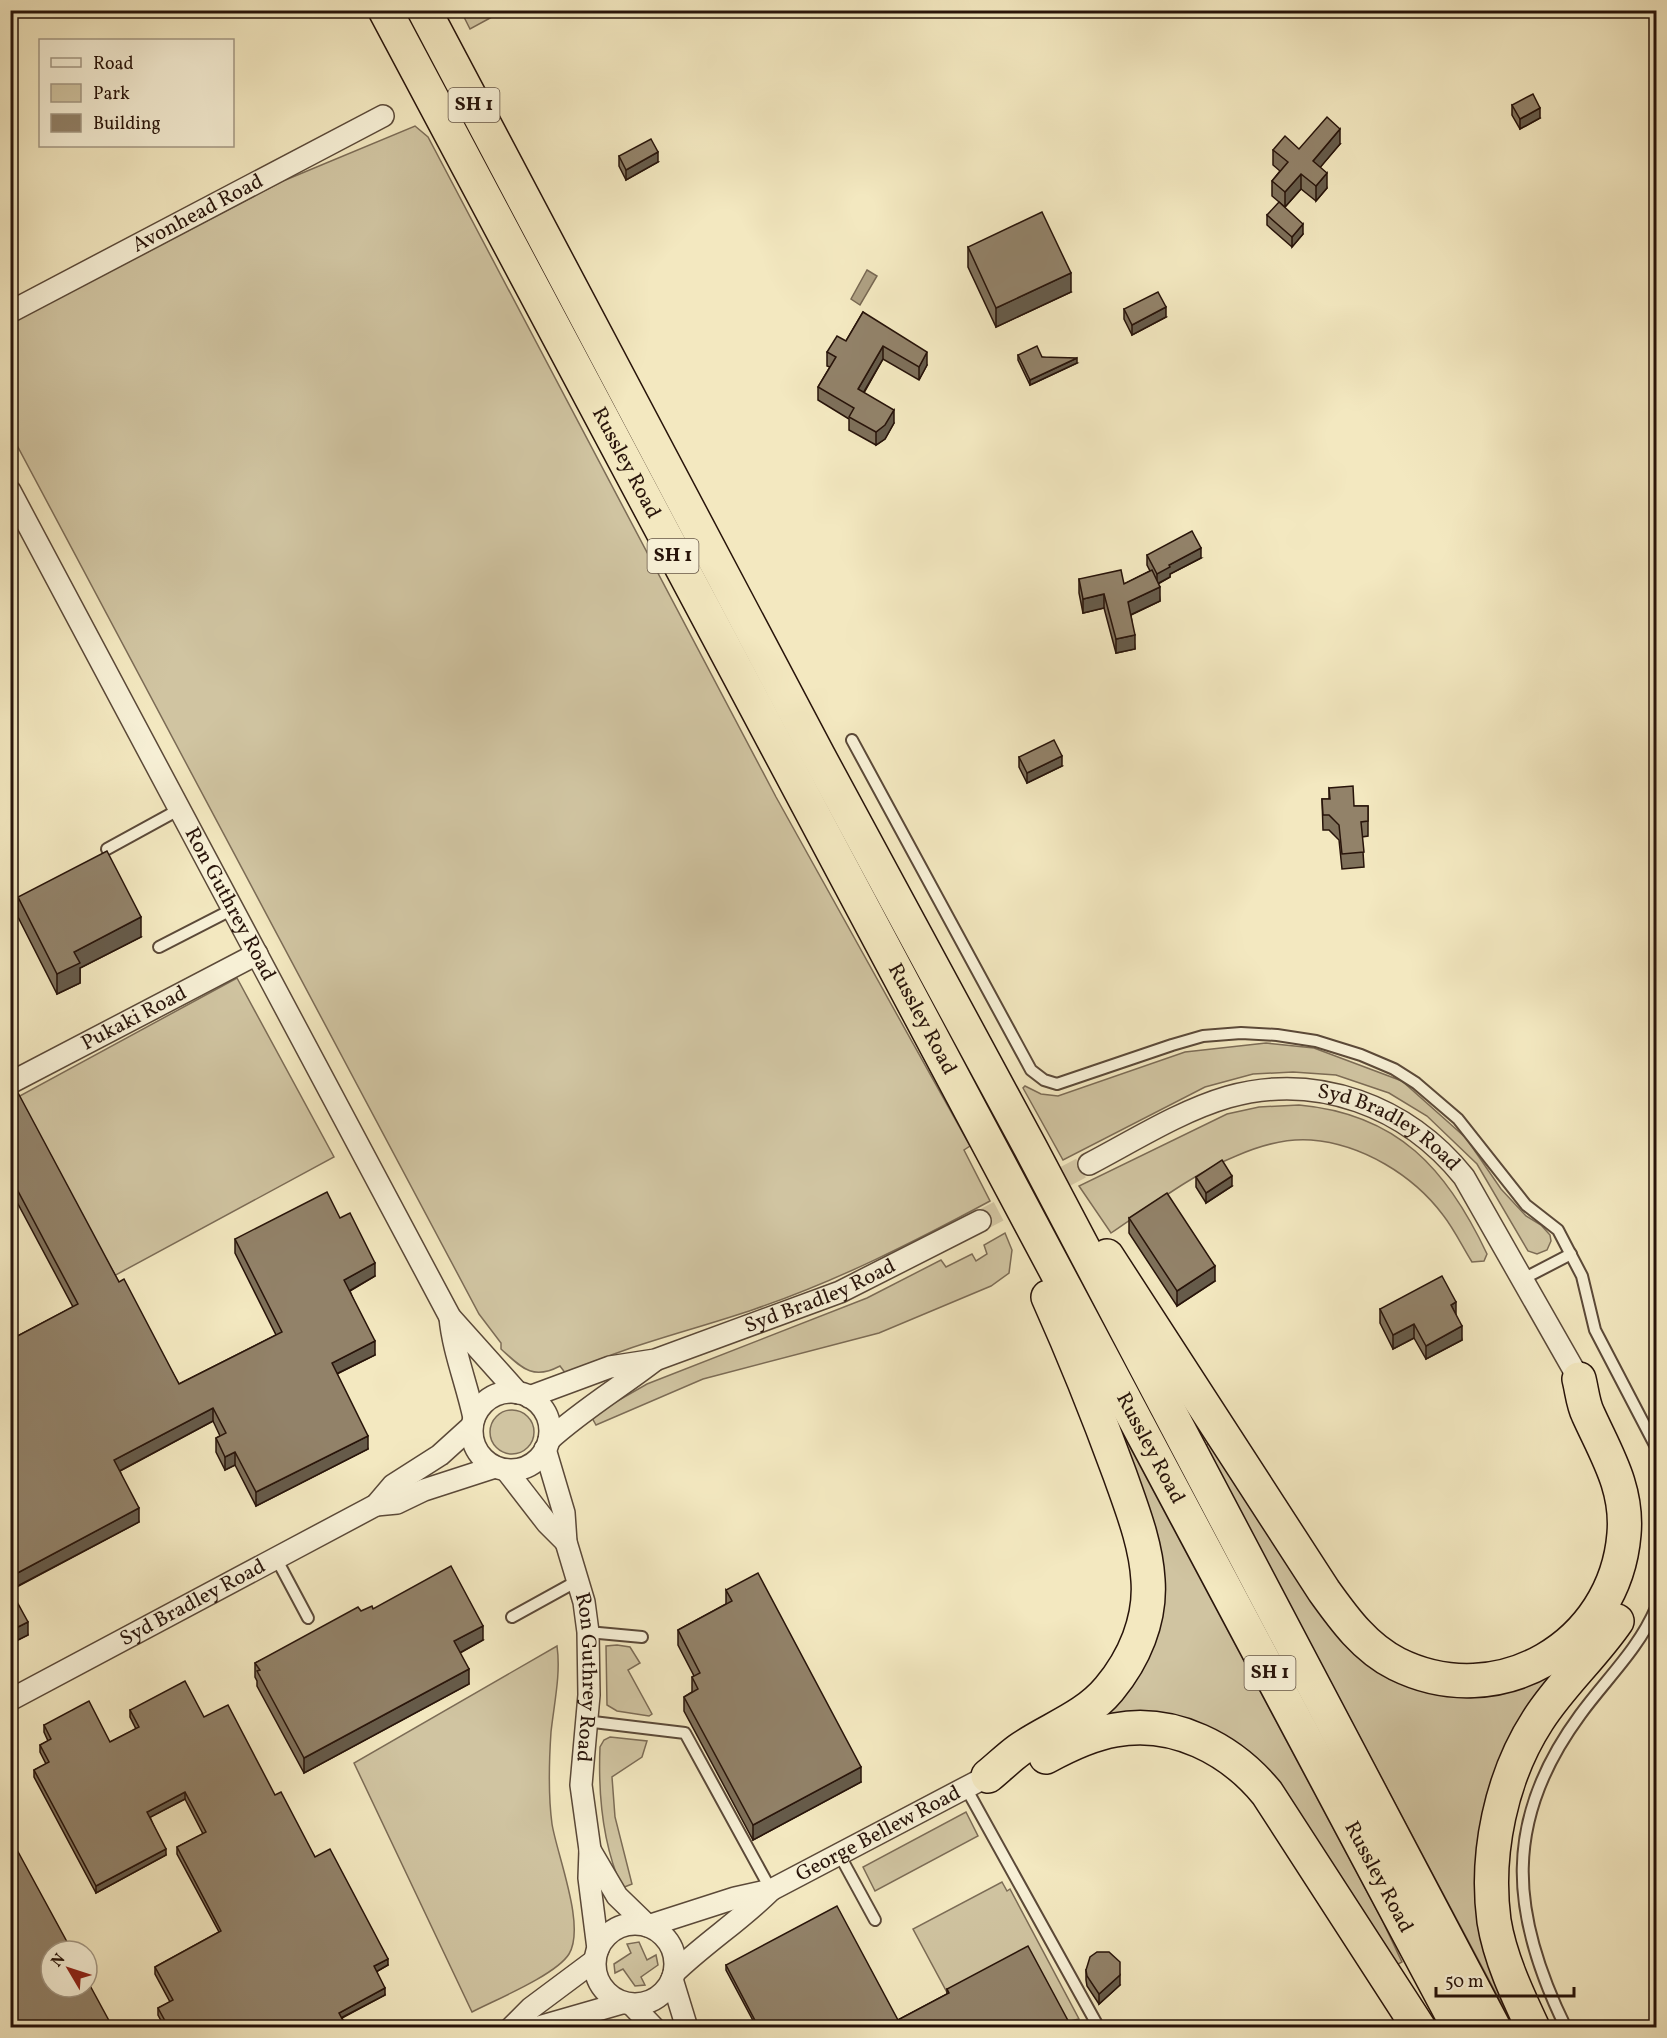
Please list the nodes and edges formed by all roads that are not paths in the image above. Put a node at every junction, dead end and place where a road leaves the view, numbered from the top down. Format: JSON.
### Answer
{"nodes":[{"id":1,"x":424,"y":10,"type":"edge"},
{"id":2,"x":385,"y":12,"type":"edge"},
{"id":3,"x":383,"y":116,"type":"dead end"},
{"id":4,"x":10,"y":312,"type":"edge"},
{"id":5,"x":10,"y":491,"type":"edge"},
{"id":6,"x":852,"y":740,"type":"dead end"},
{"id":7,"x":180,"y":809,"type":"junction"},
{"id":8,"x":107,"y":849,"type":"edge"},
{"id":9,"x":233,"y":909,"type":"junction"},
{"id":10,"x":159,"y":946,"type":"dead end"},
{"id":11,"x":257,"y":954,"type":"junction"},
{"id":12,"x":10,"y":1083,"type":"edge"},
{"id":13,"x":962,"y":1097,"type":"junction"},
{"id":14,"x":1030,"y":1147,"type":"junction"},
{"id":15,"x":1089,"y":1164,"type":"tunnel mouth"},
{"id":16,"x":981,"y":1221,"type":"tunnel mouth"},
{"id":17,"x":1571,"y":1254,"type":"junction"},
{"id":18,"x":1521,"y":1280,"type":"junction"},
{"id":19,"x":450,"y":1317,"type":"junction"},
{"id":20,"x":655,"y":1360,"type":"junction"},
{"id":21,"x":1579,"y":1379,"type":"junction"},
{"id":22,"x":523,"y":1395,"type":"junction"},
{"id":23,"x":473,"y":1422,"type":"junction"},
{"id":24,"x":547,"y":1444,"type":"junction"},
{"id":25,"x":1656,"y":1447,"type":"edge"},
{"id":26,"x":501,"y":1469,"type":"junction"},
{"id":27,"x":376,"y":1505,"type":"junction"},
{"id":28,"x":566,"y":1542,"type":"junction"},
{"id":29,"x":276,"y":1558,"type":"junction"},
{"id":30,"x":579,"y":1580,"type":"junction"},
{"id":31,"x":1656,"y":1608,"type":"edge"},
{"id":32,"x":308,"y":1617,"type":"dead end"},
{"id":33,"x":512,"y":1617,"type":"dead end"},
{"id":34,"x":588,"y":1632,"type":"junction"},
{"id":35,"x":642,"y":1637,"type":"dead end"},
{"id":36,"x":10,"y":1700,"type":"edge"},
{"id":37,"x":585,"y":1721,"type":"junction"},
{"id":38,"x":977,"y":1782,"type":"junction"},
{"id":39,"x":590,"y":1850,"type":"junction"},
{"id":40,"x":839,"y":1854,"type":"junction"},
{"id":41,"x":771,"y":1890,"type":"junction"},
{"id":42,"x":875,"y":1920,"type":"dead end"},
{"id":43,"x":648,"y":1926,"type":"junction"},
{"id":44,"x":596,"y":1955,"type":"junction"},
{"id":45,"x":673,"y":1976,"type":"junction"},
{"id":46,"x":627,"y":2004,"type":"junction"},
{"id":47,"x":511,"y":2028,"type":"edge"},
{"id":48,"x":535,"y":2028,"type":"edge"},
{"id":49,"x":654,"y":2028,"type":"edge"},
{"id":50,"x":687,"y":2028,"type":"edge"},
{"id":51,"x":1099,"y":2028,"type":"edge"},
{"id":52,"x":1419,"y":2028,"type":"edge"},
{"id":53,"x":1459,"y":2028,"type":"edge"},
{"id":54,"x":1494,"y":2028,"type":"edge"},
{"id":55,"x":1533,"y":2028,"type":"edge"},
{"id":56,"x":1566,"y":2028,"type":"edge"}],
"edges":[{"from":1,"to":14,"type":"highway","name":"Russley Road","number":"SH 1"},
{"from":2,"to":13,"type":"highway","name":"Russley Road","number":"SH 1"},
{"from":3,"to":4,"type":"street","name":"Avonhead Road"},
{"from":5,"to":7,"type":"street","name":"Ron Guthrey Road"},
{"from":6,"to":17,"type":"lane"},
{"from":7,"to":8,"type":"lane"},
{"from":7,"to":9,"type":"street","name":"Ron Guthrey Road"},
{"from":9,"to":10,"type":"lane"},
{"from":9,"to":11,"type":"street","name":"Ron Guthrey Road"},
{"from":11,"to":12,"type":"street","name":"Pukaki Road"},
{"from":11,"to":19,"type":"street","name":"Ron Guthrey Road"},
{"from":13,"to":38,"type":"highway"},
{"from":13,"to":53,"type":"highway","name":"Russley Road","number":"SH 1"},
{"from":14,"to":21,"type":"highway"},
{"from":14,"to":54,"type":"highway","name":"Russley Road","number":"SH 1"},
{"from":15,"to":18,"type":"street","name":"Syd Bradley Road"},
{"from":16,"to":20,"type":"street","name":"Syd Bradley Road"},
{"from":17,"to":18,"type":"lane"},
{"from":17,"to":25,"type":"lane"},
{"from":18,"to":21,"type":"street","name":"Syd Bradley Road"},
{"from":19,"to":22,"type":"street","name":"Ron Guthrey Road"},
{"from":19,"to":23,"type":"street","name":"Ron Guthrey Road"},
{"from":20,"to":22,"type":"street","name":"Syd Bradley Road"},
{"from":20,"to":24,"type":"street","name":"Syd Bradley Road"},
{"from":21,"to":55,"type":"highway"},
{"from":22,"to":23,"type":"street"},
{"from":22,"to":24,"type":"street"},
{"from":23,"to":26,"type":"street"},
{"from":23,"to":27,"type":"street","name":"Syd Bradley Road"},
{"from":24,"to":26,"type":"street"},
{"from":24,"to":28,"type":"street","name":"Ron Guthrey Road"},
{"from":26,"to":27,"type":"street","name":"Syd Bradley Road"},
{"from":26,"to":28,"type":"street","name":"Ron Guthrey Road"},
{"from":27,"to":29,"type":"street","name":"Syd Bradley Road"},
{"from":28,"to":30,"type":"street","name":"Ron Guthrey Road"},
{"from":29,"to":32,"type":"lane"},
{"from":29,"to":36,"type":"street","name":"Syd Bradley Road"},
{"from":30,"to":33,"type":"lane"},
{"from":30,"to":34,"type":"street","name":"Ron Guthrey Road"},
{"from":31,"to":56,"type":"lane"},
{"from":34,"to":35,"type":"lane"},
{"from":34,"to":37,"type":"street","name":"Ron Guthrey Road"},
{"from":37,"to":39,"type":"street","name":"Ron Guthrey Road"},
{"from":37,"to":41,"type":"lane"},
{"from":38,"to":40,"type":"street","name":"George Bellew Road"},
{"from":38,"to":51,"type":"lane"},
{"from":38,"to":52,"type":"highway"},
{"from":39,"to":43,"type":"street","name":"Ron Guthrey Road"},
{"from":39,"to":44,"type":"street","name":"Ron Guthrey Road"},
{"from":40,"to":41,"type":"street","name":"George Bellew Road"},
{"from":40,"to":42,"type":"lane"},
{"from":41,"to":43,"type":"street","name":"George Bellew Road"},
{"from":41,"to":45,"type":"street","name":"George Bellew Road"},
{"from":43,"to":44,"type":"street"},
{"from":43,"to":45,"type":"street"},
{"from":44,"to":46,"type":"street"},
{"from":44,"to":47,"type":"street"},
{"from":45,"to":46,"type":"street"},
{"from":45,"to":50,"type":"street"},
{"from":46,"to":48,"type":"street"},
{"from":46,"to":49,"type":"street"}]}
